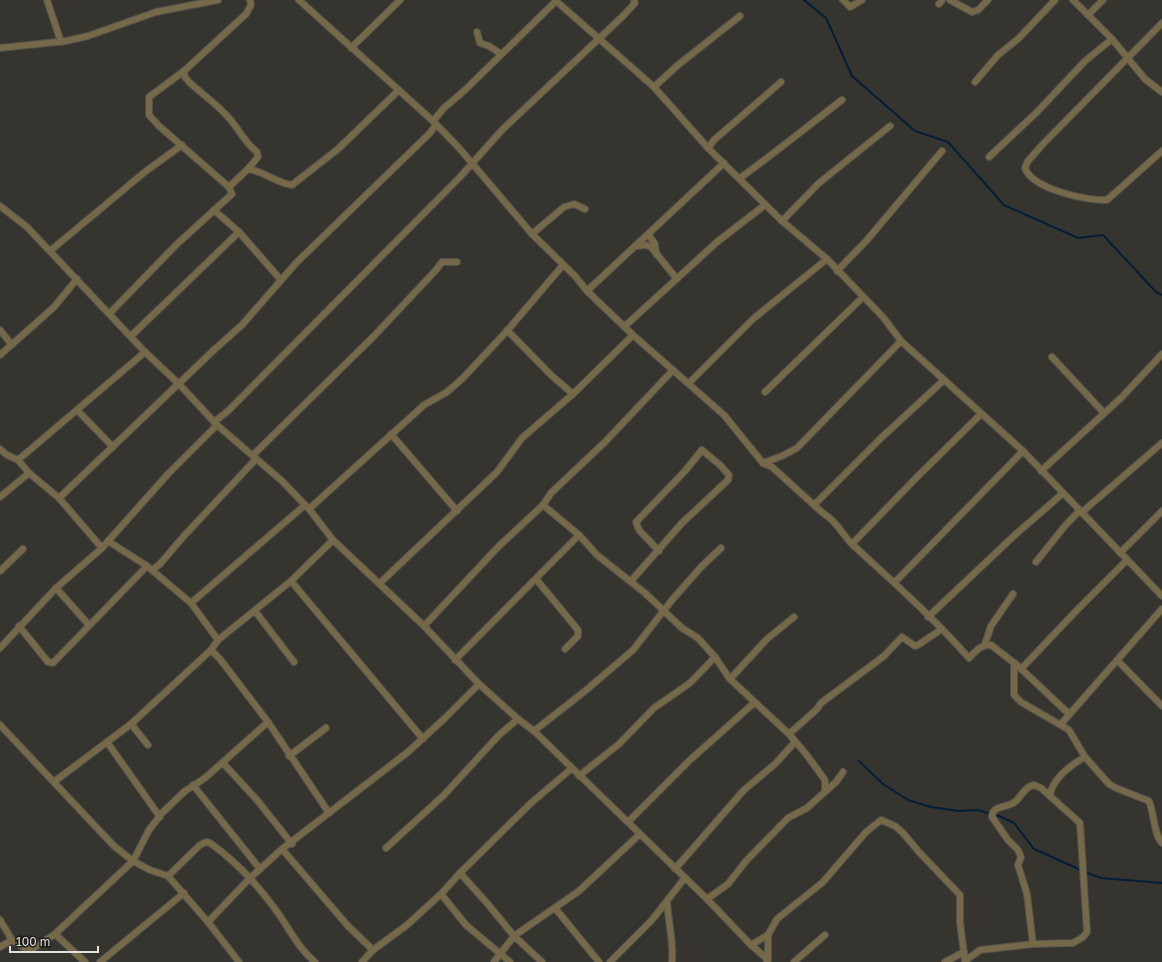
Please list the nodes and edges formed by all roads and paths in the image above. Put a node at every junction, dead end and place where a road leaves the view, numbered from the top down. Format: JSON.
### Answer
{"nodes":[{"id":1,"x":47,"y":0,"type":"edge"},
{"id":2,"x":218,"y":0,"type":"edge"},
{"id":3,"x":250,"y":0,"type":"edge"},
{"id":4,"x":299,"y":0,"type":"edge"},
{"id":5,"x":400,"y":0,"type":"edge"},
{"id":6,"x":843,"y":0,"type":"edge"},
{"id":7,"x":862,"y":0,"type":"edge"},
{"id":8,"x":950,"y":0,"type":"edge"},
{"id":9,"x":988,"y":0,"type":"edge"},
{"id":10,"x":1055,"y":0,"type":"edge"},
{"id":11,"x":1073,"y":0,"type":"edge"},
{"id":12,"x":1103,"y":0,"type":"edge"},
{"id":13,"x":556,"y":1,"type":"edge"},
{"id":14,"x":636,"y":1,"type":"edge"},
{"id":15,"x":1088,"y":15,"type":"junction"},
{"id":16,"x":740,"y":16,"type":"dead end"},
{"id":17,"x":1162,"y":23,"type":"edge"},
{"id":18,"x":477,"y":32,"type":"dead end"},
{"id":19,"x":599,"y":38,"type":"junction"},
{"id":20,"x":1112,"y":39,"type":"junction"},
{"id":21,"x":61,"y":42,"type":"junction"},
{"id":22,"x":0,"y":48,"type":"edge"},
{"id":23,"x":351,"y":48,"type":"junction"},
{"id":24,"x":500,"y":54,"type":"junction"},
{"id":25,"x":1127,"y":59,"type":"junction"},
{"id":26,"x":184,"y":71,"type":"junction"},
{"id":27,"x":782,"y":82,"type":"dead end"},
{"id":28,"x":975,"y":82,"type":"dead end"},
{"id":29,"x":654,"y":87,"type":"junction"},
{"id":30,"x":400,"y":90,"type":"junction"},
{"id":31,"x":1162,"y":92,"type":"edge"},
{"id":32,"x":842,"y":100,"type":"dead end"},
{"id":33,"x":434,"y":123,"type":"junction"},
{"id":34,"x":890,"y":126,"type":"dead end"},
{"id":35,"x":182,"y":145,"type":"junction"},
{"id":36,"x":708,"y":148,"type":"junction"},
{"id":37,"x":942,"y":151,"type":"dead end"},
{"id":38,"x":1162,"y":151,"type":"edge"},
{"id":39,"x":989,"y":157,"type":"dead end"},
{"id":40,"x":724,"y":163,"type":"junction"},
{"id":41,"x":472,"y":164,"type":"junction"},
{"id":42,"x":248,"y":169,"type":"junction"},
{"id":43,"x":740,"y":178,"type":"junction"},
{"id":44,"x":229,"y":187,"type":"junction"},
{"id":45,"x":765,"y":205,"type":"junction"},
{"id":46,"x":0,"y":206,"type":"edge"},
{"id":47,"x":585,"y":209,"type":"dead end"},
{"id":48,"x":214,"y":210,"type":"junction"},
{"id":49,"x":782,"y":221,"type":"junction"},
{"id":50,"x":239,"y":232,"type":"junction"},
{"id":51,"x":532,"y":234,"type":"junction"},
{"id":52,"x":648,"y":234,"type":"junction"},
{"id":53,"x":635,"y":246,"type":"junction"},
{"id":54,"x":50,"y":251,"type":"junction"},
{"id":55,"x":656,"y":254,"type":"junction"},
{"id":56,"x":826,"y":259,"type":"junction"},
{"id":57,"x":457,"y":262,"type":"dead end"},
{"id":58,"x":563,"y":265,"type":"junction"},
{"id":59,"x":837,"y":271,"type":"junction"},
{"id":60,"x":77,"y":279,"type":"junction"},
{"id":61,"x":678,"y":279,"type":"junction"},
{"id":62,"x":280,"y":280,"type":"junction"},
{"id":63,"x":587,"y":291,"type":"junction"},
{"id":64,"x":863,"y":297,"type":"junction"},
{"id":65,"x":110,"y":313,"type":"junction"},
{"id":66,"x":625,"y":326,"type":"junction"},
{"id":67,"x":0,"y":330,"type":"edge"},
{"id":68,"x":508,"y":330,"type":"junction"},
{"id":69,"x":633,"y":335,"type":"junction"},
{"id":70,"x":130,"y":336,"type":"junction"},
{"id":71,"x":901,"y":341,"type":"junction"},
{"id":72,"x":12,"y":345,"type":"junction"},
{"id":73,"x":145,"y":352,"type":"junction"},
{"id":74,"x":0,"y":354,"type":"edge"},
{"id":75,"x":1162,"y":354,"type":"edge"},
{"id":76,"x":1052,"y":357,"type":"dead end"},
{"id":77,"x":673,"y":370,"type":"junction"},
{"id":78,"x":944,"y":380,"type":"junction"},
{"id":79,"x":689,"y":383,"type":"junction"},
{"id":80,"x":179,"y":384,"type":"junction"},
{"id":81,"x":765,"y":392,"type":"dead end"},
{"id":82,"x":573,"y":394,"type":"junction"},
{"id":83,"x":78,"y":411,"type":"junction"},
{"id":84,"x":1104,"y":413,"type":"junction"},
{"id":85,"x":981,"y":414,"type":"junction"},
{"id":86,"x":216,"y":424,"type":"junction"},
{"id":87,"x":391,"y":434,"type":"junction"},
{"id":88,"x":1162,"y":444,"type":"edge"},
{"id":89,"x":113,"y":447,"type":"junction"},
{"id":90,"x":0,"y":449,"type":"edge"},
{"id":91,"x":1023,"y":451,"type":"junction"},
{"id":92,"x":254,"y":457,"type":"junction"},
{"id":93,"x":18,"y":460,"type":"junction"},
{"id":94,"x":763,"y":463,"type":"junction"},
{"id":95,"x":1041,"y":471,"type":"junction"},
{"id":96,"x":29,"y":473,"type":"junction"},
{"id":97,"x":1062,"y":494,"type":"junction"},
{"id":98,"x":0,"y":497,"type":"edge"},
{"id":99,"x":59,"y":498,"type":"junction"},
{"id":100,"x":815,"y":504,"type":"junction"},
{"id":101,"x":543,"y":505,"type":"junction"},
{"id":102,"x":307,"y":507,"type":"junction"},
{"id":103,"x":458,"y":510,"type":"junction"},
{"id":104,"x":1162,"y":511,"type":"edge"},
{"id":105,"x":1080,"y":512,"type":"junction"},
{"id":106,"x":579,"y":535,"type":"junction"},
{"id":107,"x":334,"y":540,"type":"junction"},
{"id":108,"x":108,"y":541,"type":"junction"},
{"id":109,"x":852,"y":544,"type":"junction"},
{"id":110,"x":102,"y":548,"type":"junction"},
{"id":111,"x":721,"y":548,"type":"dead end"},
{"id":112,"x":22,"y":549,"type":"dead end"},
{"id":113,"x":659,"y":551,"type":"junction"},
{"id":114,"x":1120,"y":553,"type":"junction"},
{"id":115,"x":1127,"y":560,"type":"junction"},
{"id":116,"x":1036,"y":562,"type":"dead end"},
{"id":117,"x":150,"y":568,"type":"junction"},
{"id":118,"x":0,"y":571,"type":"edge"},
{"id":119,"x":536,"y":580,"type":"junction"},
{"id":120,"x":291,"y":581,"type":"junction"},
{"id":121,"x":631,"y":581,"type":"junction"},
{"id":122,"x":895,"y":582,"type":"junction"},
{"id":123,"x":380,"y":583,"type":"junction"},
{"id":124,"x":56,"y":588,"type":"junction"},
{"id":125,"x":1013,"y":594,"type":"dead end"},
{"id":126,"x":1161,"y":594,"type":"edge"},
{"id":127,"x":191,"y":603,"type":"junction"},
{"id":128,"x":1162,"y":609,"type":"edge"},
{"id":129,"x":664,"y":610,"type":"junction"},
{"id":130,"x":255,"y":611,"type":"junction"},
{"id":131,"x":794,"y":617,"type":"dead end"},
{"id":132,"x":928,"y":617,"type":"junction"},
{"id":133,"x":89,"y":625,"type":"junction"},
{"id":134,"x":19,"y":626,"type":"junction"},
{"id":135,"x":424,"y":626,"type":"junction"},
{"id":136,"x":942,"y":629,"type":"junction"},
{"id":137,"x":218,"y":640,"type":"junction"},
{"id":138,"x":985,"y":644,"type":"junction"},
{"id":139,"x":0,"y":648,"type":"edge"},
{"id":140,"x":565,"y":649,"type":"dead end"},
{"id":141,"x":211,"y":650,"type":"junction"},
{"id":142,"x":715,"y":658,"type":"junction"},
{"id":143,"x":455,"y":660,"type":"junction"},
{"id":144,"x":1117,"y":660,"type":"junction"},
{"id":145,"x":294,"y":662,"type":"dead end"},
{"id":146,"x":1014,"y":663,"type":"junction"},
{"id":147,"x":1021,"y":669,"type":"junction"},
{"id":148,"x":730,"y":679,"type":"junction"},
{"id":149,"x":479,"y":684,"type":"junction"},
{"id":150,"x":754,"y":702,"type":"junction"},
{"id":151,"x":1162,"y":706,"type":"edge"},
{"id":152,"x":1069,"y":714,"type":"junction"},
{"id":153,"x":518,"y":719,"type":"junction"},
{"id":154,"x":268,"y":722,"type":"junction"},
{"id":155,"x":131,"y":724,"type":"junction"},
{"id":156,"x":1061,"y":724,"type":"junction"},
{"id":157,"x":0,"y":725,"type":"edge"},
{"id":158,"x":326,"y":728,"type":"dead end"},
{"id":159,"x":534,"y":731,"type":"junction"},
{"id":160,"x":789,"y":734,"type":"junction"},
{"id":161,"x":423,"y":739,"type":"junction"},
{"id":162,"x":107,"y":742,"type":"junction"},
{"id":163,"x":795,"y":742,"type":"junction"},
{"id":164,"x":148,"y":745,"type":"dead end"},
{"id":165,"x":289,"y":756,"type":"junction"},
{"id":166,"x":1085,"y":757,"type":"junction"},
{"id":167,"x":223,"y":763,"type":"junction"},
{"id":168,"x":571,"y":769,"type":"junction"},
{"id":169,"x":843,"y":772,"type":"dead end"},
{"id":170,"x":579,"y":776,"type":"junction"},
{"id":171,"x":55,"y":781,"type":"junction"},
{"id":172,"x":193,"y":785,"type":"junction"},
{"id":173,"x":1052,"y":785,"type":"junction"},
{"id":174,"x":1041,"y":788,"type":"junction"},
{"id":175,"x":825,"y":790,"type":"junction"},
{"id":176,"x":1050,"y":796,"type":"junction"},
{"id":177,"x":329,"y":813,"type":"junction"},
{"id":178,"x":160,"y":816,"type":"junction"},
{"id":179,"x":628,"y":822,"type":"junction"},
{"id":180,"x":640,"y":834,"type":"junction"},
{"id":181,"x":1162,"y":843,"type":"edge"},
{"id":182,"x":292,"y":844,"type":"junction"},
{"id":183,"x":386,"y":848,"type":"dead end"},
{"id":184,"x":282,"y":849,"type":"junction"},
{"id":185,"x":133,"y":861,"type":"junction"},
{"id":186,"x":260,"y":869,"type":"junction"},
{"id":187,"x":675,"y":869,"type":"junction"},
{"id":188,"x":460,"y":873,"type":"junction"},
{"id":189,"x":168,"y":876,"type":"junction"},
{"id":190,"x":250,"y":878,"type":"junction"},
{"id":191,"x":684,"y":878,"type":"junction"},
{"id":192,"x":184,"y":893,"type":"junction"},
{"id":193,"x":441,"y":894,"type":"junction"},
{"id":194,"x":707,"y":899,"type":"junction"},
{"id":195,"x":667,"y":901,"type":"junction"},
{"id":196,"x":555,"y":908,"type":"junction"},
{"id":197,"x":0,"y":920,"type":"edge"},
{"id":198,"x":208,"y":922,"type":"junction"},
{"id":199,"x":55,"y":934,"type":"junction"},
{"id":200,"x":768,"y":935,"type":"junction"},
{"id":201,"x":825,"y":935,"type":"dead end"},
{"id":202,"x":514,"y":936,"type":"junction"},
{"id":203,"x":12,"y":940,"type":"junction"},
{"id":204,"x":1033,"y":944,"type":"junction"},
{"id":205,"x":750,"y":945,"type":"junction"},
{"id":206,"x":0,"y":947,"type":"edge"},
{"id":207,"x":373,"y":950,"type":"junction"},
{"id":208,"x":500,"y":952,"type":"junction"},
{"id":209,"x":964,"y":952,"type":"junction"},
{"id":210,"x":768,"y":961,"type":"edge"},
{"id":211,"x":85,"y":962,"type":"edge"},
{"id":212,"x":100,"y":962,"type":"edge"},
{"id":213,"x":240,"y":962,"type":"edge"},
{"id":214,"x":315,"y":962,"type":"edge"},
{"id":215,"x":362,"y":962,"type":"edge"},
{"id":216,"x":494,"y":962,"type":"edge"},
{"id":217,"x":510,"y":962,"type":"edge"},
{"id":218,"x":542,"y":962,"type":"edge"},
{"id":219,"x":599,"y":962,"type":"edge"},
{"id":220,"x":610,"y":962,"type":"edge"},
{"id":221,"x":672,"y":962,"type":"edge"},
{"id":222,"x":794,"y":962,"type":"edge"},
{"id":223,"x":944,"y":962,"type":"edge"},
{"id":224,"x":965,"y":962,"type":"edge"}],
"edges":[{"from":1,"to":21,"type":"street"},
{"from":2,"to":21,"type":"street"},
{"from":3,"to":26,"type":"street"},
{"from":4,"to":23,"type":"street"},
{"from":5,"to":23,"type":"street"},
{"from":6,"to":7,"type":"street"},
{"from":8,"to":9,"type":"street"},
{"from":10,"to":28,"type":"street"},
{"from":11,"to":15,"type":"street"},
{"from":12,"to":15,"type":"street"},
{"from":13,"to":19,"type":"street"},
{"from":13,"to":24,"type":"street"},
{"from":14,"to":19,"type":"street"},
{"from":15,"to":20,"type":"street"},
{"from":16,"to":29,"type":"street"},
{"from":17,"to":25,"type":"street"},
{"from":18,"to":24,"type":"street"},
{"from":19,"to":29,"type":"street"},
{"from":19,"to":41,"type":"street"},
{"from":20,"to":25,"type":"street"},
{"from":20,"to":39,"type":"street"},
{"from":21,"to":22,"type":"street"},
{"from":23,"to":30,"type":"street"},
{"from":24,"to":33,"type":"street"},
{"from":25,"to":31,"type":"street"},
{"from":25,"to":38,"type":"street"},
{"from":26,"to":35,"type":"street"},
{"from":26,"to":42,"type":"street"},
{"from":27,"to":36,"type":"street"},
{"from":29,"to":36,"type":"street"},
{"from":30,"to":33,"type":"street"},
{"from":30,"to":42,"type":"street"},
{"from":32,"to":43,"type":"street"},
{"from":33,"to":41,"type":"street"},
{"from":33,"to":62,"type":"street"},
{"from":34,"to":49,"type":"street"},
{"from":35,"to":44,"type":"street"},
{"from":35,"to":54,"type":"street"},
{"from":36,"to":40,"type":"street"},
{"from":37,"to":59,"type":"street"},
{"from":40,"to":43,"type":"street"},
{"from":40,"to":52,"type":"street"},
{"from":41,"to":51,"type":"street"},
{"from":41,"to":86,"type":"street"},
{"from":42,"to":44,"type":"street"},
{"from":43,"to":45,"type":"street"},
{"from":44,"to":48,"type":"street"},
{"from":45,"to":49,"type":"street"},
{"from":45,"to":61,"type":"street"},
{"from":46,"to":54,"type":"street"},
{"from":47,"to":51,"type":"street"},
{"from":48,"to":50,"type":"street"},
{"from":48,"to":65,"type":"street"},
{"from":49,"to":56,"type":"street"},
{"from":50,"to":62,"type":"street"},
{"from":50,"to":70,"type":"street"},
{"from":51,"to":58,"type":"street"},
{"from":52,"to":53,"type":"street"},
{"from":52,"to":55,"type":"street"},
{"from":53,"to":55,"type":"street"},
{"from":53,"to":63,"type":"street"},
{"from":54,"to":60,"type":"street"},
{"from":55,"to":61,"type":"street"},
{"from":56,"to":59,"type":"street"},
{"from":56,"to":79,"type":"street"},
{"from":57,"to":92,"type":"street"},
{"from":58,"to":63,"type":"street"},
{"from":58,"to":68,"type":"street"},
{"from":59,"to":64,"type":"street"},
{"from":60,"to":65,"type":"street"},
{"from":60,"to":72,"type":"street"},
{"from":61,"to":66,"type":"street"},
{"from":62,"to":80,"type":"street"},
{"from":63,"to":66,"type":"street"},
{"from":64,"to":71,"type":"street"},
{"from":64,"to":81,"type":"street"},
{"from":65,"to":70,"type":"street"},
{"from":66,"to":69,"type":"street"},
{"from":67,"to":72,"type":"street"},
{"from":68,"to":82,"type":"street"},
{"from":68,"to":87,"type":"street"},
{"from":69,"to":77,"type":"street"},
{"from":69,"to":82,"type":"street"},
{"from":70,"to":73,"type":"street"},
{"from":71,"to":78,"type":"street"},
{"from":71,"to":94,"type":"street"},
{"from":72,"to":74,"type":"street"},
{"from":73,"to":80,"type":"street"},
{"from":73,"to":83,"type":"street"},
{"from":75,"to":84,"type":"street"},
{"from":76,"to":84,"type":"street"},
{"from":77,"to":79,"type":"street"},
{"from":77,"to":101,"type":"street"},
{"from":78,"to":85,"type":"street"},
{"from":78,"to":100,"type":"street"},
{"from":79,"to":94,"type":"street"},
{"from":80,"to":86,"type":"street"},
{"from":80,"to":89,"type":"street"},
{"from":82,"to":103,"type":"street"},
{"from":83,"to":89,"type":"street"},
{"from":83,"to":93,"type":"street"},
{"from":84,"to":95,"type":"street"},
{"from":85,"to":91,"type":"street"},
{"from":85,"to":109,"type":"street"},
{"from":86,"to":92,"type":"street"},
{"from":86,"to":108,"type":"street"},
{"from":87,"to":102,"type":"street"},
{"from":87,"to":103,"type":"street"},
{"from":88,"to":105,"type":"street"},
{"from":89,"to":99,"type":"street"},
{"from":90,"to":93,"type":"street"},
{"from":91,"to":95,"type":"street"},
{"from":91,"to":122,"type":"street"},
{"from":92,"to":102,"type":"street"},
{"from":92,"to":117,"type":"street"},
{"from":93,"to":96,"type":"street"},
{"from":94,"to":100,"type":"street"},
{"from":95,"to":97,"type":"street"},
{"from":96,"to":98,"type":"street"},
{"from":96,"to":99,"type":"street"},
{"from":97,"to":105,"type":"street"},
{"from":97,"to":132,"type":"street"},
{"from":99,"to":110,"type":"street"},
{"from":100,"to":109,"type":"street"},
{"from":101,"to":106,"type":"street"},
{"from":101,"to":135,"type":"street"},
{"from":102,"to":107,"type":"street"},
{"from":102,"to":127,"type":"street"},
{"from":103,"to":123,"type":"street"},
{"from":104,"to":114,"type":"street"},
{"from":105,"to":114,"type":"street"},
{"from":105,"to":116,"type":"street"},
{"from":106,"to":119,"type":"street"},
{"from":106,"to":121,"type":"street"},
{"from":107,"to":120,"type":"street"},
{"from":107,"to":123,"type":"street"},
{"from":108,"to":110,"type":"street"},
{"from":108,"to":117,"type":"street"},
{"from":109,"to":122,"type":"street"},
{"from":110,"to":124,"type":"street"},
{"from":111,"to":129,"type":"street"},
{"from":112,"to":118,"type":"street"},
{"from":113,"to":113,"type":"street"},
{"from":113,"to":121,"type":"street"},
{"from":114,"to":115,"type":"street"},
{"from":115,"to":126,"type":"street"},
{"from":115,"to":147,"type":"street"},
{"from":117,"to":127,"type":"street"},
{"from":117,"to":133,"type":"street"},
{"from":119,"to":140,"type":"street"},
{"from":119,"to":143,"type":"street"},
{"from":120,"to":130,"type":"street"},
{"from":120,"to":161,"type":"street"},
{"from":121,"to":129,"type":"street"},
{"from":122,"to":132,"type":"street"},
{"from":123,"to":135,"type":"street"},
{"from":124,"to":133,"type":"street"},
{"from":124,"to":134,"type":"street"},
{"from":125,"to":138,"type":"street"},
{"from":127,"to":137,"type":"street"},
{"from":128,"to":144,"type":"street"},
{"from":129,"to":142,"type":"street"},
{"from":129,"to":159,"type":"street"},
{"from":130,"to":137,"type":"street"},
{"from":130,"to":145,"type":"street"},
{"from":131,"to":148,"type":"street"},
{"from":132,"to":136,"type":"street"},
{"from":133,"to":134,"type":"street"},
{"from":134,"to":139,"type":"street"},
{"from":135,"to":143,"type":"street"},
{"from":136,"to":138,"type":"street"},
{"from":136,"to":160,"type":"street"},
{"from":137,"to":141,"type":"street"},
{"from":138,"to":146,"type":"street"},
{"from":141,"to":154,"type":"street"},
{"from":141,"to":155,"type":"street"},
{"from":142,"to":148,"type":"street"},
{"from":142,"to":170,"type":"street"},
{"from":143,"to":149,"type":"street"},
{"from":144,"to":151,"type":"street"},
{"from":144,"to":152,"type":"street"},
{"from":146,"to":147,"type":"street"},
{"from":146,"to":156,"type":"street"},
{"from":147,"to":152,"type":"street"},
{"from":148,"to":150,"type":"street"},
{"from":149,"to":153,"type":"street"},
{"from":149,"to":161,"type":"street"},
{"from":150,"to":160,"type":"street"},
{"from":150,"to":179,"type":"street"},
{"from":152,"to":156,"type":"street"},
{"from":153,"to":159,"type":"street"},
{"from":153,"to":183,"type":"street"},
{"from":154,"to":165,"type":"street"},
{"from":154,"to":167,"type":"street"},
{"from":155,"to":162,"type":"street"},
{"from":155,"to":164,"type":"street"},
{"from":156,"to":166,"type":"street"},
{"from":157,"to":171,"type":"street"},
{"from":158,"to":165,"type":"street"},
{"from":159,"to":168,"type":"street"},
{"from":160,"to":163,"type":"street"},
{"from":161,"to":177,"type":"street"},
{"from":162,"to":171,"type":"street"},
{"from":162,"to":178,"type":"street"},
{"from":163,"to":175,"type":"street"},
{"from":163,"to":187,"type":"street"},
{"from":165,"to":177,"type":"street"},
{"from":166,"to":173,"type":"street"},
{"from":166,"to":181,"type":"street"},
{"from":167,"to":172,"type":"street"},
{"from":167,"to":182,"type":"street"},
{"from":168,"to":170,"type":"street"},
{"from":168,"to":188,"type":"street"},
{"from":169,"to":175,"type":"street"},
{"from":170,"to":179,"type":"street"},
{"from":171,"to":185,"type":"street"},
{"from":172,"to":178,"type":"street"},
{"from":172,"to":186,"type":"street"},
{"from":173,"to":174,"type":"street"},
{"from":173,"to":176,"type":"street"},
{"from":174,"to":176,"type":"street"},
{"from":174,"to":204,"type":"street"},
{"from":175,"to":194,"type":"street"},
{"from":176,"to":204,"type":"street"},
{"from":177,"to":182,"type":"street"},
{"from":178,"to":185,"type":"street"},
{"from":179,"to":180,"type":"street"},
{"from":180,"to":187,"type":"street"},
{"from":180,"to":196,"type":"street"},
{"from":182,"to":184,"type":"street"},
{"from":184,"to":186,"type":"street"},
{"from":184,"to":207,"type":"street"},
{"from":185,"to":189,"type":"street"},
{"from":185,"to":199,"type":"street"},
{"from":186,"to":190,"type":"street"},
{"from":187,"to":191,"type":"street"},
{"from":188,"to":193,"type":"street"},
{"from":188,"to":202,"type":"street"},
{"from":189,"to":190,"type":"street"},
{"from":189,"to":192,"type":"street"},
{"from":190,"to":198,"type":"street"},
{"from":190,"to":214,"type":"street"},
{"from":191,"to":194,"type":"street"},
{"from":191,"to":195,"type":"street"},
{"from":192,"to":198,"type":"street"},
{"from":192,"to":212,"type":"street"},
{"from":193,"to":207,"type":"street"},
{"from":193,"to":208,"type":"street"},
{"from":194,"to":205,"type":"street"},
{"from":195,"to":220,"type":"street"},
{"from":195,"to":221,"type":"street"},
{"from":196,"to":202,"type":"street"},
{"from":196,"to":219,"type":"street"},
{"from":197,"to":203,"type":"street"},
{"from":198,"to":213,"type":"street"},
{"from":199,"to":203,"type":"street"},
{"from":199,"to":211,"type":"street"},
{"from":200,"to":205,"type":"street"},
{"from":200,"to":209,"type":"street"},
{"from":200,"to":210,"type":"street"},
{"from":201,"to":222,"type":"street"},
{"from":202,"to":208,"type":"street"},
{"from":202,"to":218,"type":"street"},
{"from":203,"to":206,"type":"street"},
{"from":204,"to":224,"type":"street"},
{"from":205,"to":210,"type":"street"},
{"from":207,"to":215,"type":"street"},
{"from":208,"to":216,"type":"street"},
{"from":208,"to":217,"type":"street"},
{"from":209,"to":223,"type":"street"},
{"from":209,"to":224,"type":"street"}]}
